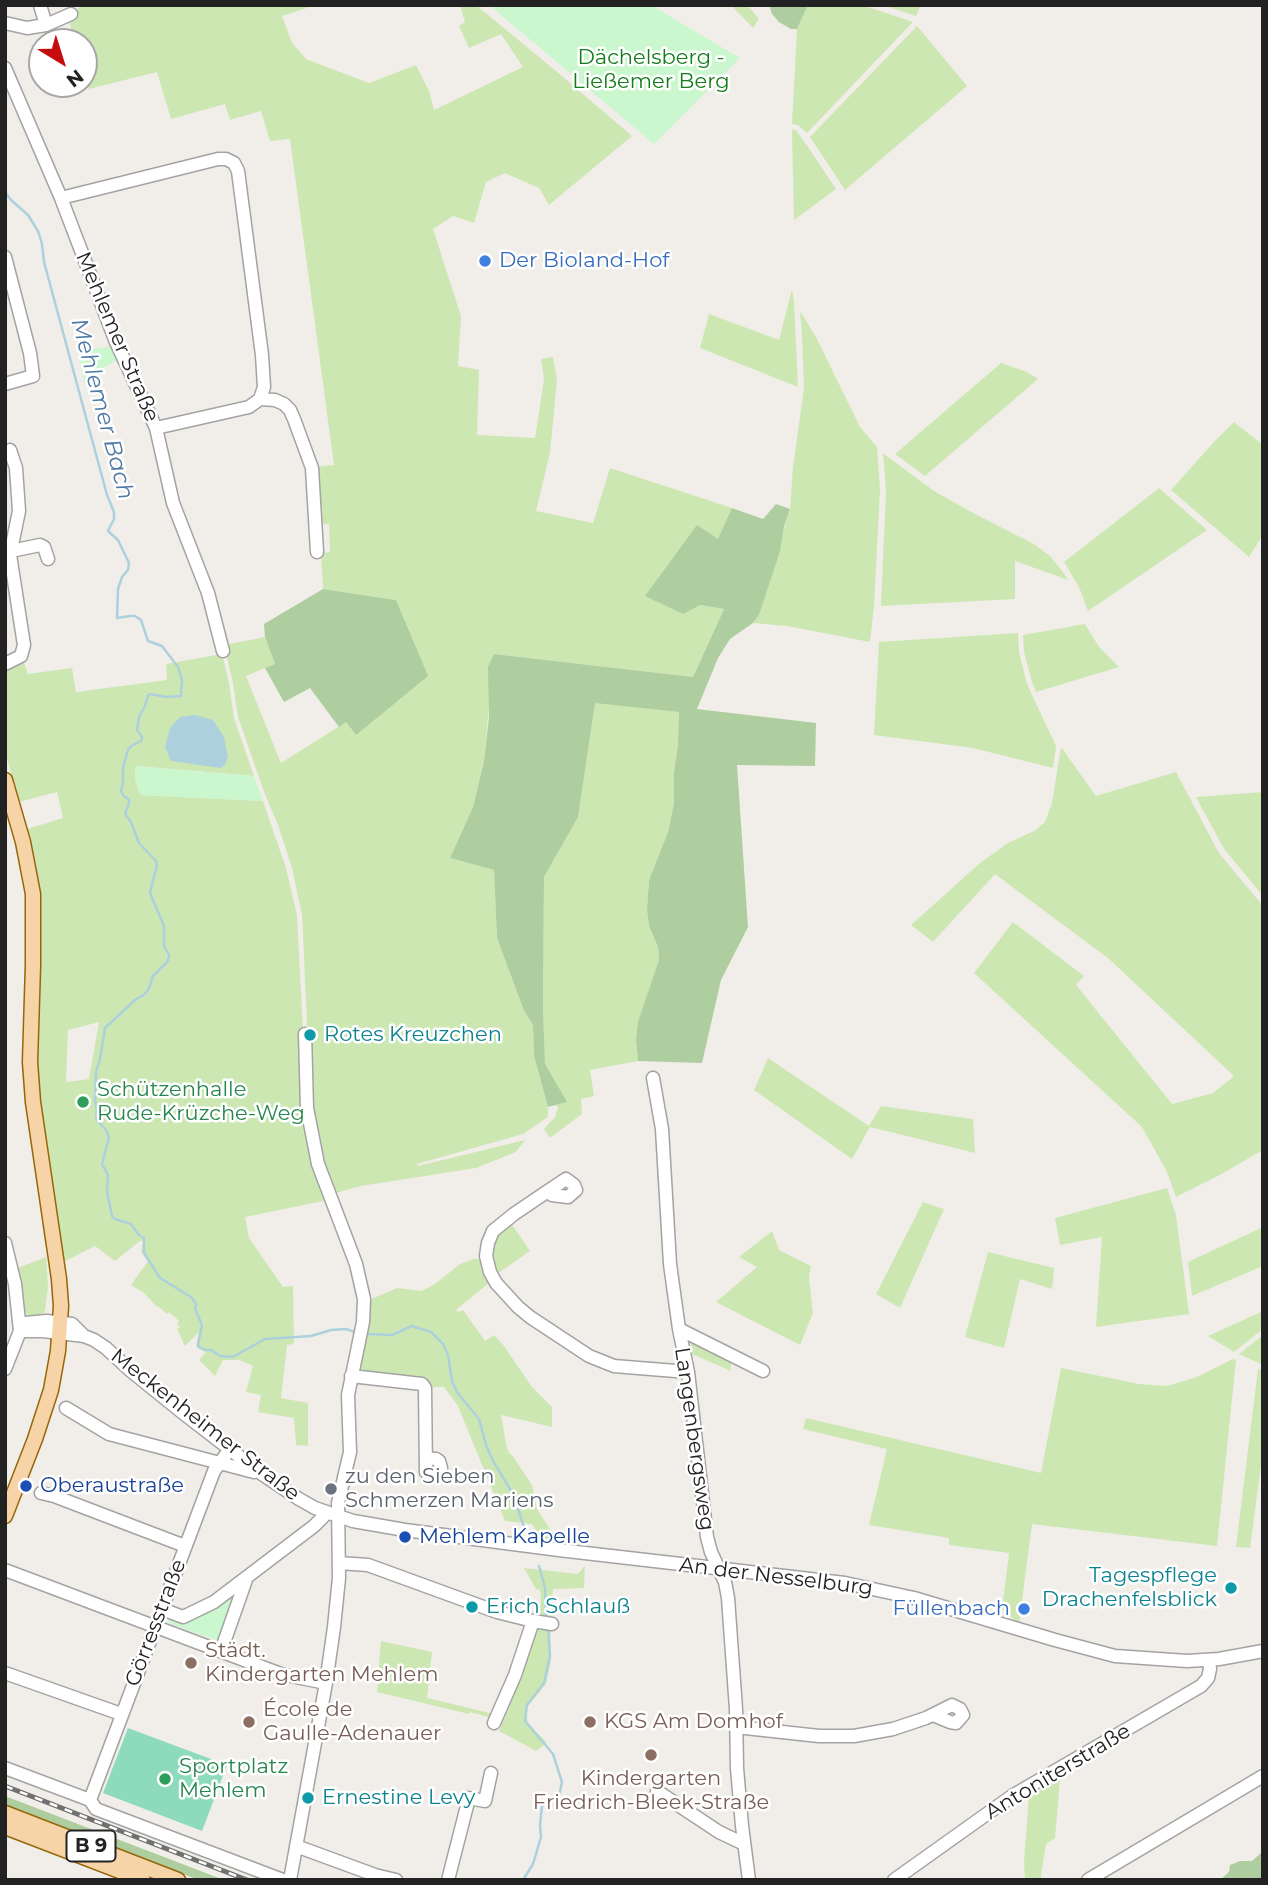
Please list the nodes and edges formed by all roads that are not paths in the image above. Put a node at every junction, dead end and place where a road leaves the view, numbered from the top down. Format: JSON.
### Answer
{"nodes":[{"id":1,"x":40,"y":5,"type":"edge"},
{"id":2,"x":71,"y":14,"type":"dead end"},
{"id":3,"x":5,"y":23,"type":"edge"},
{"id":4,"x":46,"y":25,"type":"junction"},
{"id":5,"x":5,"y":68,"type":"edge"},
{"id":6,"x":61,"y":198,"type":"junction"},
{"id":7,"x":5,"y":257,"type":"edge"},
{"id":8,"x":5,"y":384,"type":"edge"},
{"id":9,"x":260,"y":399,"type":"junction"},
{"id":10,"x":156,"y":428,"type":"junction"},
{"id":11,"x":10,"y":450,"type":"dead end"},
{"id":12,"x":11,"y":551,"type":"junction"},
{"id":13,"x":317,"y":552,"type":"dead end"},
{"id":14,"x":48,"y":559,"type":"dead end"},
{"id":15,"x":223,"y":651,"type":"dead end"},
{"id":16,"x":5,"y":664,"type":"edge"},
{"id":17,"x":5,"y":780,"type":"edge"},
{"id":18,"x":305,"y":1034,"type":"dead end"},
{"id":19,"x":653,"y":1078,"type":"dead end"},
{"id":20,"x":548,"y":1191,"type":"dead end"},
{"id":21,"x":5,"y":1242,"type":"edge"},
{"id":22,"x":60,"y":1327,"type":"junction"},
{"id":23,"x":679,"y":1329,"type":"junction"},
{"id":24,"x":20,"y":1331,"type":"junction"},
{"id":25,"x":84,"y":1336,"type":"junction"},
{"id":26,"x":58,"y":1351,"type":"junction"},
{"id":27,"x":5,"y":1369,"type":"edge"},
{"id":28,"x":763,"y":1371,"type":"dead end"},
{"id":29,"x":688,"y":1372,"type":"junction"},
{"id":30,"x":351,"y":1376,"type":"junction"},
{"id":31,"x":66,"y":1408,"type":"dead end"},
{"id":32,"x":230,"y":1450,"type":"junction"},
{"id":33,"x":426,"y":1458,"type":"dead end"},
{"id":34,"x":219,"y":1462,"type":"junction"},
{"id":35,"x":262,"y":1474,"type":"junction"},
{"id":36,"x":12,"y":1480,"type":"edge"},
{"id":37,"x":41,"y":1493,"type":"dead end"},
{"id":38,"x":333,"y":1515,"type":"junction"},
{"id":39,"x":5,"y":1516,"type":"edge"},
{"id":40,"x":185,"y":1546,"type":"junction"},
{"id":41,"x":339,"y":1563,"type":"junction"},
{"id":42,"x":718,"y":1569,"type":"junction"},
{"id":43,"x":5,"y":1570,"type":"edge"},
{"id":44,"x":247,"y":1576,"type":"junction"},
{"id":45,"x":162,"y":1609,"type":"junction"},
{"id":46,"x":155,"y":1627,"type":"junction"},
{"id":47,"x":221,"y":1651,"type":"junction"},
{"id":48,"x":1263,"y":1651,"type":"edge"},
{"id":49,"x":1209,"y":1660,"type":"junction"},
{"id":50,"x":5,"y":1673,"type":"edge"},
{"id":51,"x":326,"y":1683,"type":"junction"},
{"id":52,"x":121,"y":1714,"type":"junction"},
{"id":53,"x":933,"y":1714,"type":"dead end"},
{"id":54,"x":494,"y":1723,"type":"dead end"},
{"id":55,"x":736,"y":1727,"type":"junction"},
{"id":56,"x":5,"y":1768,"type":"edge"},
{"id":57,"x":491,"y":1773,"type":"dead end"},
{"id":58,"x":1263,"y":1776,"type":"edge"},
{"id":59,"x":657,"y":1791,"type":"dead end"},
{"id":60,"x":90,"y":1800,"type":"junction"},
{"id":61,"x":5,"y":1813,"type":"edge"},
{"id":62,"x":5,"y":1827,"type":"edge"},
{"id":63,"x":744,"y":1844,"type":"junction"},
{"id":64,"x":296,"y":1846,"type":"junction"},
{"id":65,"x":901,"y":1877,"type":"edge"},
{"id":66,"x":143,"y":1880,"type":"edge"},
{"id":67,"x":178,"y":1880,"type":"edge"},
{"id":68,"x":283,"y":1880,"type":"edge"},
{"id":69,"x":290,"y":1880,"type":"edge"},
{"id":70,"x":396,"y":1880,"type":"edge"},
{"id":71,"x":448,"y":1880,"type":"edge"},
{"id":72,"x":749,"y":1880,"type":"edge"},
{"id":73,"x":1088,"y":1880,"type":"edge"}],
"edges":[{"from":1,"to":4,"type":"street"},
{"from":2,"to":4,"type":"street"},
{"from":3,"to":4,"type":"street"},
{"from":5,"to":6,"type":"street","name":"Mehlemer Straße"},
{"from":6,"to":9,"type":"street"},
{"from":6,"to":10,"type":"street","name":"Mehlemer Straße"},
{"from":7,"to":8,"type":"street"},
{"from":9,"to":10,"type":"street"},
{"from":9,"to":13,"type":"street"},
{"from":10,"to":15,"type":"street","name":"Mehlemer Straße"},
{"from":11,"to":12,"type":"street"},
{"from":12,"to":14,"type":"street"},
{"from":12,"to":16,"type":"street"},
{"from":17,"to":22,"type":"main road"},
{"from":18,"to":30,"type":"street"},
{"from":19,"to":23,"type":"street","name":"Langenbergsweg"},
{"from":20,"to":29,"type":"street"},
{"from":21,"to":24,"type":"street"},
{"from":22,"to":24,"type":"street"},
{"from":22,"to":25,"type":"street","name":"Meckenheimer Straße"},
{"from":22,"to":26,"type":"main road"},
{"from":23,"to":28,"type":"street","name":"Langenbergsweg"},
{"from":23,"to":29,"type":"street","name":"Langenbergsweg"},
{"from":24,"to":27,"type":"street"},
{"from":25,"to":26,"type":"street"},
{"from":25,"to":32,"type":"street","name":"Meckenheimer Straße"},
{"from":26,"to":36,"type":"main road"},
{"from":29,"to":42,"type":"street","name":"Langenbergsweg"},
{"from":30,"to":33,"type":"street"},
{"from":30,"to":38,"type":"street"},
{"from":31,"to":34,"type":"street"},
{"from":32,"to":34,"type":"street","name":"Görresstraße"},
{"from":32,"to":35,"type":"street","name":"Meckenheimer Straße"},
{"from":34,"to":35,"type":"street"},
{"from":34,"to":40,"type":"street","name":"Görresstraße"},
{"from":35,"to":38,"type":"street","name":"Meckenheimer Straße"},
{"from":36,"to":39,"type":"main road"},
{"from":37,"to":40,"type":"street"},
{"from":38,"to":41,"type":"street"},
{"from":38,"to":42,"type":"street","name":"An der Nesselburg"},
{"from":38,"to":44,"type":"street"},
{"from":40,"to":45,"type":"street","name":"Görresstraße"},
{"from":41,"to":51,"type":"street"},
{"from":41,"to":54,"type":"street"},
{"from":42,"to":49,"type":"street","name":"An der Nesselburg"},
{"from":42,"to":55,"type":"street","name":"Langenbergsweg"},
{"from":43,"to":46,"type":"street"},
{"from":44,"to":45,"type":"street"},
{"from":44,"to":47,"type":"street"},
{"from":45,"to":46,"type":"street","name":"Görresstraße"},
{"from":46,"to":47,"type":"street"},
{"from":46,"to":52,"type":"street","name":"Görresstraße"},
{"from":47,"to":51,"type":"street"},
{"from":48,"to":49,"type":"street","name":"An der Nesselburg"},
{"from":49,"to":65,"type":"street","name":"Antoniterstraße"},
{"from":50,"to":52,"type":"street"},
{"from":51,"to":64,"type":"street"},
{"from":52,"to":60,"type":"street","name":"Görresstraße"},
{"from":53,"to":55,"type":"street"},
{"from":55,"to":63,"type":"street","name":"Langenbergsweg"},
{"from":56,"to":60,"type":"street"},
{"from":57,"to":71,"type":"street"},
{"from":58,"to":73,"type":"street"},
{"from":59,"to":63,"type":"street"},
{"from":60,"to":68,"type":"street"},
{"from":61,"to":67,"type":"main road","number":"B 9"},
{"from":62,"to":66,"type":"main road","number":"B 9"},
{"from":63,"to":72,"type":"street","name":"Langenbergsweg"},
{"from":64,"to":69,"type":"street"},
{"from":64,"to":70,"type":"street"}]}
